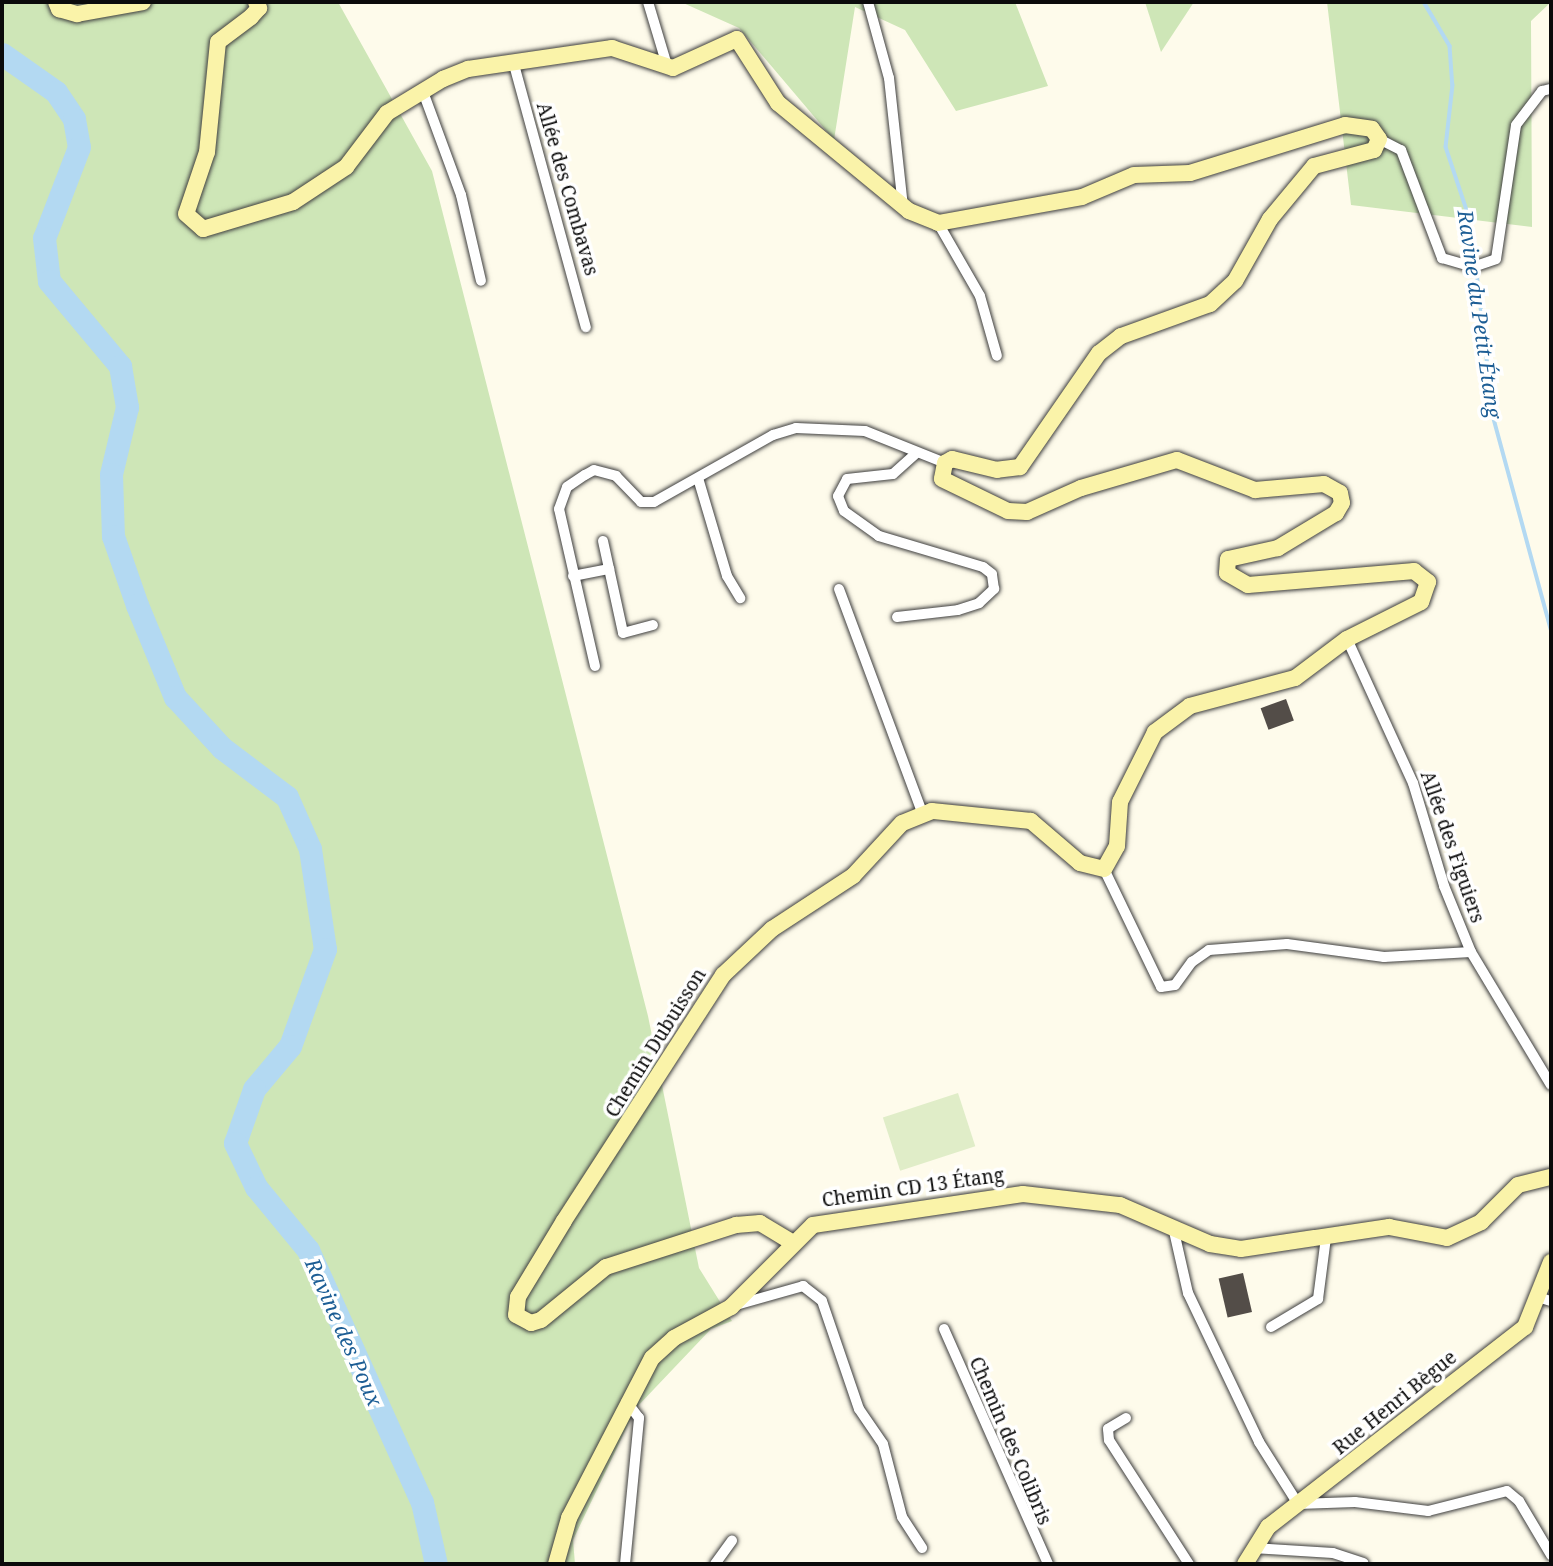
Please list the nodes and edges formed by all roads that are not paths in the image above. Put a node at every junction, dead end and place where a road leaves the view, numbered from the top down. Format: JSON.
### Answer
{"nodes":[{"id":1,"x":56,"y":2,"type":"edge"},
{"id":2,"x":143,"y":2,"type":"edge"},
{"id":3,"x":648,"y":2,"type":"edge"},
{"id":4,"x":868,"y":2,"type":"edge"},
{"id":5,"x":260,"y":4,"type":"edge"},
{"id":6,"x":513,"y":61,"type":"junction"},
{"id":7,"x":666,"y":62,"type":"junction"},
{"id":8,"x":422,"y":89,"type":"junction"},
{"id":9,"x":1551,"y":89,"type":"edge"},
{"id":10,"x":1379,"y":139,"type":"junction"},
{"id":11,"x":903,"y":206,"type":"junction"},
{"id":12,"x":938,"y":223,"type":"junction"},
{"id":13,"x":481,"y":281,"type":"dead end"},
{"id":14,"x":586,"y":327,"type":"dead end"},
{"id":15,"x":997,"y":356,"type":"dead end"},
{"id":16,"x":915,"y":454,"type":"junction"},
{"id":17,"x":945,"y":463,"type":"junction"},
{"id":18,"x":698,"y":478,"type":"junction"},
{"id":19,"x":603,"y":541,"type":"dead end"},
{"id":20,"x":609,"y":569,"type":"junction"},
{"id":21,"x":573,"y":576,"type":"junction"},
{"id":22,"x":839,"y":589,"type":"dead end"},
{"id":23,"x":740,"y":598,"type":"dead end"},
{"id":24,"x":897,"y":617,"type":"dead end"},
{"id":25,"x":653,"y":625,"type":"dead end"},
{"id":26,"x":1346,"y":639,"type":"junction"},
{"id":27,"x":595,"y":666,"type":"dead end"},
{"id":28,"x":922,"y":812,"type":"junction"},
{"id":29,"x":1104,"y":869,"type":"junction"},
{"id":30,"x":1471,"y":952,"type":"junction"},
{"id":31,"x":1551,"y":1085,"type":"edge"},
{"id":32,"x":1551,"y":1177,"type":"edge"},
{"id":33,"x":1173,"y":1227,"type":"junction"},
{"id":34,"x":1326,"y":1237,"type":"junction"},
{"id":35,"x":793,"y":1243,"type":"junction"},
{"id":36,"x":1551,"y":1262,"type":"edge"},
{"id":37,"x":1546,"y":1300,"type":"edge"},
{"id":38,"x":730,"y":1307,"type":"junction"},
{"id":39,"x":1271,"y":1327,"type":"dead end"},
{"id":40,"x":944,"y":1329,"type":"dead end"},
{"id":41,"x":626,"y":1401,"type":"junction"},
{"id":42,"x":1126,"y":1418,"type":"dead end"},
{"id":43,"x":1298,"y":1504,"type":"junction"},
{"id":44,"x":732,"y":1541,"type":"dead end"},
{"id":45,"x":922,"y":1548,"type":"dead end"},
{"id":46,"x":1253,"y":1548,"type":"junction"},
{"id":47,"x":1551,"y":1555,"type":"edge"},
{"id":48,"x":1363,"y":1563,"type":"edge"},
{"id":49,"x":556,"y":1564,"type":"edge"},
{"id":50,"x":625,"y":1564,"type":"edge"},
{"id":51,"x":715,"y":1564,"type":"edge"},
{"id":52,"x":1048,"y":1564,"type":"edge"},
{"id":53,"x":1189,"y":1564,"type":"edge"},
{"id":54,"x":1245,"y":1564,"type":"edge"}],
"edges":[{"from":1,"to":2,"type":"main road"},
{"from":3,"to":7,"type":"street"},
{"from":4,"to":11,"type":"street"},
{"from":5,"to":8,"type":"main road"},
{"from":6,"to":7,"type":"main road"},
{"from":6,"to":8,"type":"main road"},
{"from":6,"to":14,"type":"street","name":"Allée des Combavas"},
{"from":7,"to":11,"type":"main road"},
{"from":8,"to":13,"type":"street"},
{"from":9,"to":10,"type":"street"},
{"from":10,"to":12,"type":"main road"},
{"from":10,"to":17,"type":"main road"},
{"from":11,"to":12,"type":"main road"},
{"from":12,"to":15,"type":"street"},
{"from":16,"to":17,"type":"street"},
{"from":16,"to":18,"type":"street"},
{"from":16,"to":24,"type":"street"},
{"from":17,"to":26,"type":"main road"},
{"from":18,"to":21,"type":"street"},
{"from":18,"to":23,"type":"street"},
{"from":19,"to":20,"type":"street"},
{"from":20,"to":21,"type":"street"},
{"from":20,"to":25,"type":"street"},
{"from":21,"to":27,"type":"street"},
{"from":22,"to":28,"type":"street"},
{"from":26,"to":29,"type":"main road"},
{"from":26,"to":30,"type":"street","name":"Allée des Figuiers"},
{"from":28,"to":29,"type":"main road"},
{"from":28,"to":35,"type":"main road","name":"Chemin Dubuisson"},
{"from":29,"to":30,"type":"street"},
{"from":30,"to":31,"type":"street","name":"Allée des Figuiers"},
{"from":32,"to":34,"type":"main road","name":"Chemin CD 13 Étang"},
{"from":33,"to":34,"type":"main road","name":"Chemin CD 13 Étang"},
{"from":33,"to":35,"type":"main road","name":"Chemin CD 13 Étang"},
{"from":33,"to":43,"type":"street"},
{"from":34,"to":39,"type":"street"},
{"from":35,"to":38,"type":"main road","name":"Chemin CD 13 Étang"},
{"from":36,"to":37,"type":"main road","name":"Rue Henri Bègue"},
{"from":37,"to":43,"type":"main road","name":"Rue Henri Bègue"},
{"from":38,"to":41,"type":"main road","name":"Chemin CD 13 Étang"},
{"from":38,"to":45,"type":"street"},
{"from":40,"to":52,"type":"street","name":"Chemin des Colibris"},
{"from":41,"to":49,"type":"main road","name":"Chemin CD 13 Étang"},
{"from":41,"to":50,"type":"street"},
{"from":42,"to":53,"type":"street"},
{"from":43,"to":46,"type":"main road","name":"Rue Henri Bègue"},
{"from":43,"to":47,"type":"street"},
{"from":44,"to":51,"type":"street"},
{"from":46,"to":48,"type":"street"},
{"from":46,"to":54,"type":"main road","name":"Rue Henri Bègue"}]}
